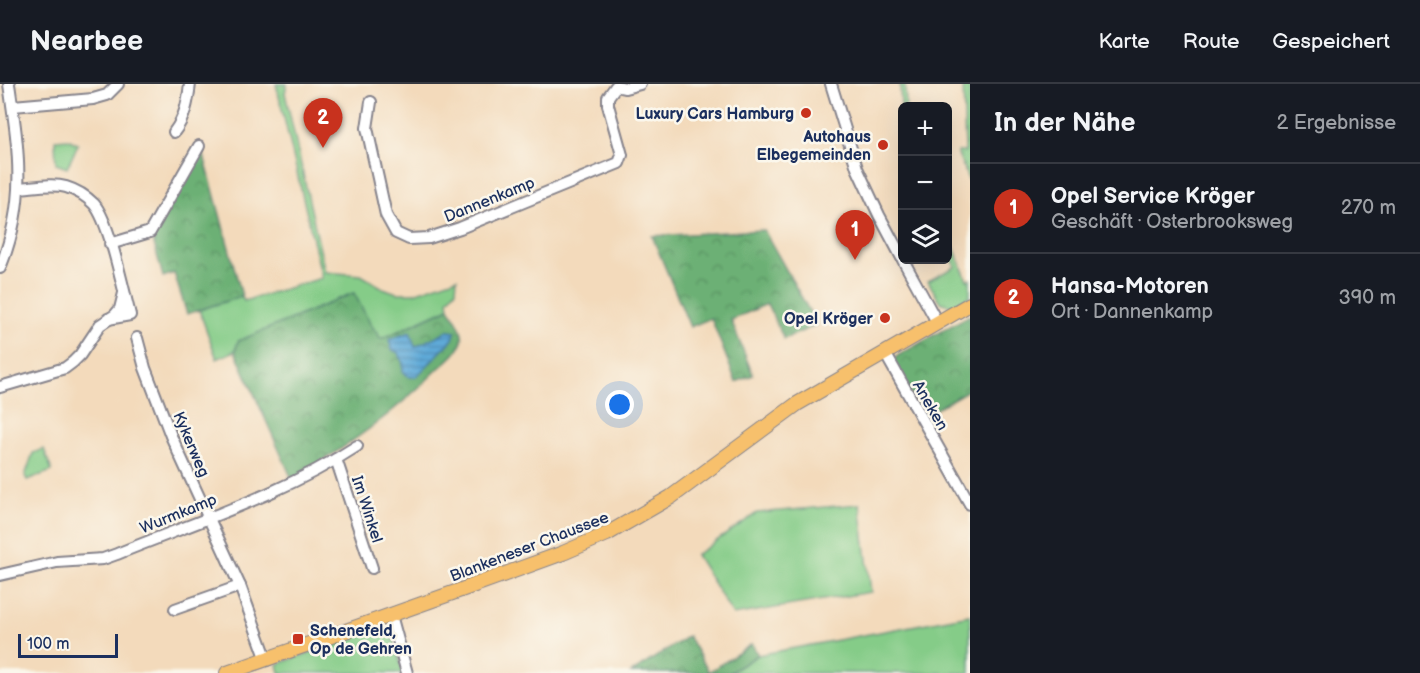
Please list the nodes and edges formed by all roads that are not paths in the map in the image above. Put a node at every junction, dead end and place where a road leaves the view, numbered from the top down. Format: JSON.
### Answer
{"nodes":[{"id":1,"x":9,"y":84,"type":"edge"},
{"id":2,"x":118,"y":84,"type":"edge"},
{"id":3,"x":190,"y":84,"type":"edge"},
{"id":4,"x":640,"y":84,"type":"edge"},
{"id":5,"x":831,"y":84,"type":"edge"},
{"id":6,"x":616,"y":85,"type":"edge"},
{"id":7,"x":371,"y":102,"type":"dead end"},
{"id":8,"x":13,"y":106,"type":"junction"},
{"id":9,"x":174,"y":132,"type":"dead end"},
{"id":10,"x":199,"y":146,"type":"dead end"},
{"id":11,"x":20,"y":188,"type":"junction"},
{"id":12,"x":110,"y":244,"type":"junction"},
{"id":13,"x":898,"y":250,"type":"edge"},
{"id":14,"x":906,"y":264,"type":"edge"},
{"id":15,"x":0,"y":268,"type":"edge"},
{"id":16,"x":970,"y":304,"type":"edge"},
{"id":17,"x":937,"y":322,"type":"junction"},
{"id":18,"x":137,"y":338,"type":"dead end"},
{"id":19,"x":885,"y":353,"type":"junction"},
{"id":20,"x":0,"y":387,"type":"edge"},
{"id":21,"x":357,"y":446,"type":"dead end"},
{"id":22,"x":336,"y":459,"type":"junction"},
{"id":23,"x":970,"y":504,"type":"edge"},
{"id":24,"x":207,"y":517,"type":"junction"},
{"id":25,"x":372,"y":568,"type":"dead end"},
{"id":26,"x":0,"y":575,"type":"edge"},
{"id":27,"x":240,"y":586,"type":"junction"},
{"id":28,"x":175,"y":609,"type":"dead end"},
{"id":29,"x":391,"y":615,"type":"junction"},
{"id":30,"x":267,"y":660,"type":"junction"},
{"id":31,"x":227,"y":673,"type":"edge"},
{"id":32,"x":407,"y":673,"type":"edge"}],
"edges":[{"from":1,"to":8,"type":"street"},
{"from":2,"to":8,"type":"street"},
{"from":3,"to":9,"type":"street"},
{"from":4,"to":6,"type":"street","name":"Dannenkamp"},
{"from":5,"to":13,"type":"street"},
{"from":6,"to":7,"type":"street","name":"Dannenkamp"},
{"from":8,"to":11,"type":"street"},
{"from":10,"to":12,"type":"street"},
{"from":11,"to":12,"type":"street"},
{"from":11,"to":15,"type":"street"},
{"from":12,"to":20,"type":"street"},
{"from":14,"to":17,"type":"street"},
{"from":16,"to":17,"type":"main road","name":"Blankeneser Chaussee"},
{"from":17,"to":19,"type":"main road","name":"Blankeneser Chaussee"},
{"from":18,"to":24,"type":"street","name":"Kykerweg"},
{"from":19,"to":23,"type":"street","name":"Aneken"},
{"from":19,"to":29,"type":"main road","name":"Blankeneser Chaussee"},
{"from":21,"to":22,"type":"street","name":"Wurmkamp"},
{"from":22,"to":24,"type":"street","name":"Wurmkamp"},
{"from":22,"to":25,"type":"street","name":"Im Winkel"},
{"from":24,"to":26,"type":"street","name":"Wurmkamp"},
{"from":24,"to":27,"type":"street","name":"Kykerweg"},
{"from":27,"to":28,"type":"street"},
{"from":27,"to":30,"type":"street","name":"Kykerweg"},
{"from":29,"to":30,"type":"main road","name":"Blankeneser Chaussee"},
{"from":29,"to":32,"type":"street"},
{"from":30,"to":31,"type":"main road","name":"Blankeneser Chaussee"}]}
